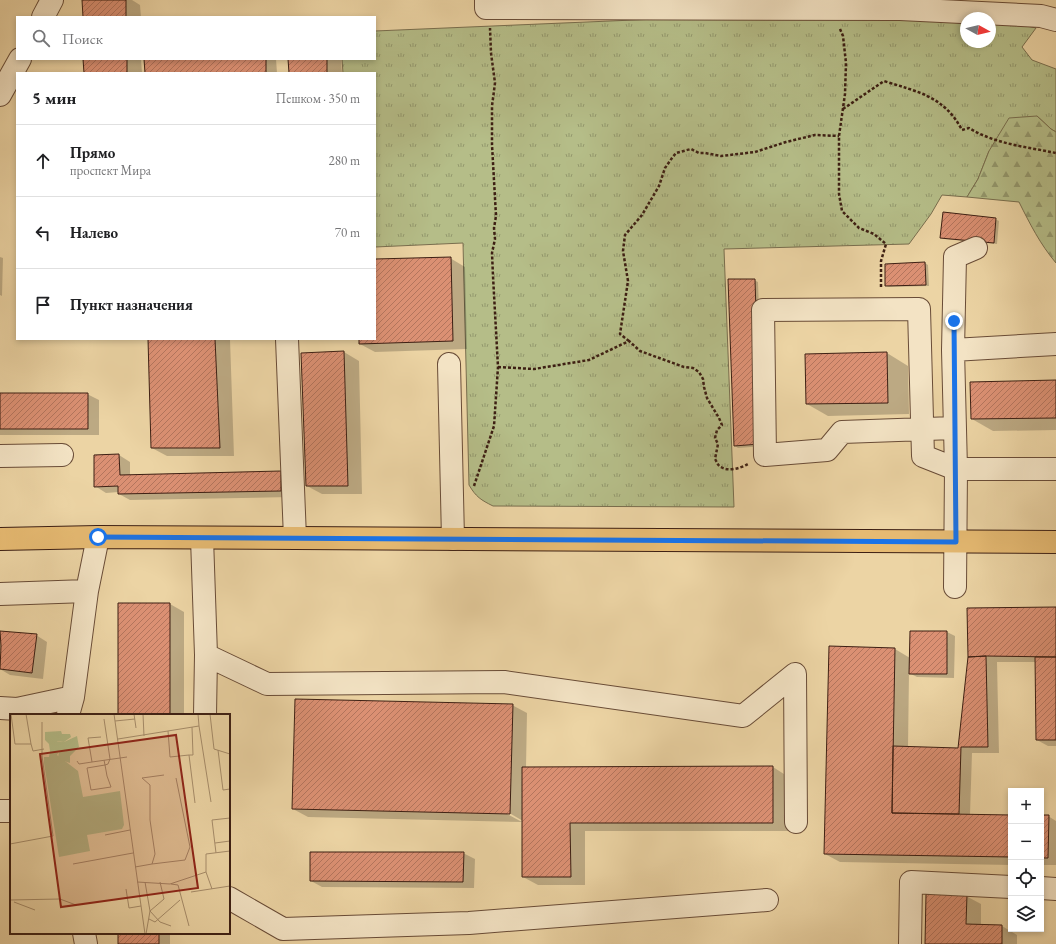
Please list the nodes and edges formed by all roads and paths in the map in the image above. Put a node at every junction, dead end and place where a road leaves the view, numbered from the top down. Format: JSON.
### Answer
{"nodes":[{"id":1,"x":52,"y":0,"type":"edge"},
{"id":2,"x":486,"y":4,"type":"edge"},
{"id":3,"x":836,"y":9,"type":"junction"},
{"id":4,"x":44,"y":16,"type":"edge"},
{"id":5,"x":1056,"y":20,"type":"edge"},
{"id":6,"x":19,"y":60,"type":"edge"},
{"id":7,"x":0,"y":95,"type":"edge"},
{"id":8,"x":842,"y":109,"type":"junction"},
{"id":9,"x":839,"y":136,"type":"junction"},
{"id":10,"x":1056,"y":153,"type":"edge"},
{"id":11,"x":976,"y":248,"type":"dead end"},
{"id":12,"x":882,"y":309,"type":"junction"},
{"id":13,"x":287,"y":340,"type":"edge"},
{"id":14,"x":629,"y":341,"type":"junction"},
{"id":15,"x":1056,"y":344,"type":"edge"},
{"id":16,"x":953,"y":350,"type":"junction"},
{"id":17,"x":449,"y":364,"type":"dead end"},
{"id":18,"x":498,"y":367,"type":"junction"},
{"id":19,"x":954,"y":428,"type":"junction"},
{"id":20,"x":922,"y":429,"type":"junction"},
{"id":21,"x":62,"y":455,"type":"dead end"},
{"id":22,"x":765,"y":455,"type":"junction"},
{"id":23,"x":0,"y":456,"type":"edge"},
{"id":24,"x":956,"y":469,"type":"junction"},
{"id":25,"x":1056,"y":469,"type":"edge"},
{"id":26,"x":473,"y":489,"type":"dead end"},
{"id":27,"x":98,"y":537,"type":"junction"},
{"id":28,"x":202,"y":538,"type":"junction"},
{"id":29,"x":295,"y":538,"type":"junction"},
{"id":30,"x":0,"y":539,"type":"edge"},
{"id":31,"x":453,"y":539,"type":"junction"},
{"id":32,"x":956,"y":542,"type":"junction"},
{"id":33,"x":1056,"y":542,"type":"edge"},
{"id":34,"x":955,"y":587,"type":"dead end"},
{"id":35,"x":87,"y":591,"type":"junction"},
{"id":36,"x":0,"y":594,"type":"edge"},
{"id":37,"x":206,"y":655,"type":"junction"},
{"id":38,"x":71,"y":706,"type":"edge"},
{"id":39,"x":0,"y":708,"type":"edge"},
{"id":40,"x":205,"y":714,"type":"edge"},
{"id":41,"x":796,"y":822,"type":"dead end"},
{"id":42,"x":1008,"y":887,"type":"edge"},
{"id":43,"x":1044,"y":888,"type":"edge"},
{"id":44,"x":1056,"y":889,"type":"edge"},
{"id":45,"x":230,"y":899,"type":"edge"},
{"id":46,"x":767,"y":900,"type":"dead end"},
{"id":47,"x":84,"y":934,"type":"edge"},
{"id":48,"x":86,"y":944,"type":"edge"},
{"id":49,"x":910,"y":944,"type":"edge"}],
"edges":[{"from":1,"to":4,"type":"street"},
{"from":2,"to":3,"type":"street"},
{"from":2,"to":18,"type":"path"},
{"from":3,"to":5,"type":"street"},
{"from":3,"to":8,"type":"path"},
{"from":6,"to":7,"type":"street"},
{"from":8,"to":9,"type":"path"},
{"from":8,"to":10,"type":"path"},
{"from":9,"to":12,"type":"path"},
{"from":9,"to":14,"type":"path"},
{"from":11,"to":16,"type":"street"},
{"from":12,"to":20,"type":"street"},
{"from":12,"to":22,"type":"street"},
{"from":13,"to":29,"type":"street"},
{"from":14,"to":18,"type":"path"},
{"from":14,"to":22,"type":"path"},
{"from":15,"to":16,"type":"street"},
{"from":16,"to":19,"type":"street"},
{"from":17,"to":31,"type":"street"},
{"from":18,"to":26,"type":"path"},
{"from":19,"to":20,"type":"street"},
{"from":19,"to":24,"type":"street"},
{"from":20,"to":22,"type":"street"},
{"from":20,"to":24,"type":"street"},
{"from":21,"to":23,"type":"street"},
{"from":24,"to":25,"type":"street"},
{"from":24,"to":32,"type":"street"},
{"from":27,"to":28,"type":"main road"},
{"from":27,"to":30,"type":"main road"},
{"from":27,"to":35,"type":"street"},
{"from":28,"to":29,"type":"main road"},
{"from":28,"to":37,"type":"street"},
{"from":29,"to":31,"type":"main road"},
{"from":31,"to":32,"type":"main road"},
{"from":32,"to":33,"type":"main road"},
{"from":32,"to":34,"type":"street"},
{"from":35,"to":36,"type":"street"},
{"from":35,"to":38,"type":"street"},
{"from":37,"to":40,"type":"street"},
{"from":37,"to":41,"type":"street"},
{"from":38,"to":39,"type":"street"},
{"from":42,"to":49,"type":"street"},
{"from":43,"to":44,"type":"street"},
{"from":45,"to":46,"type":"street"},
{"from":47,"to":48,"type":"street"}]}
